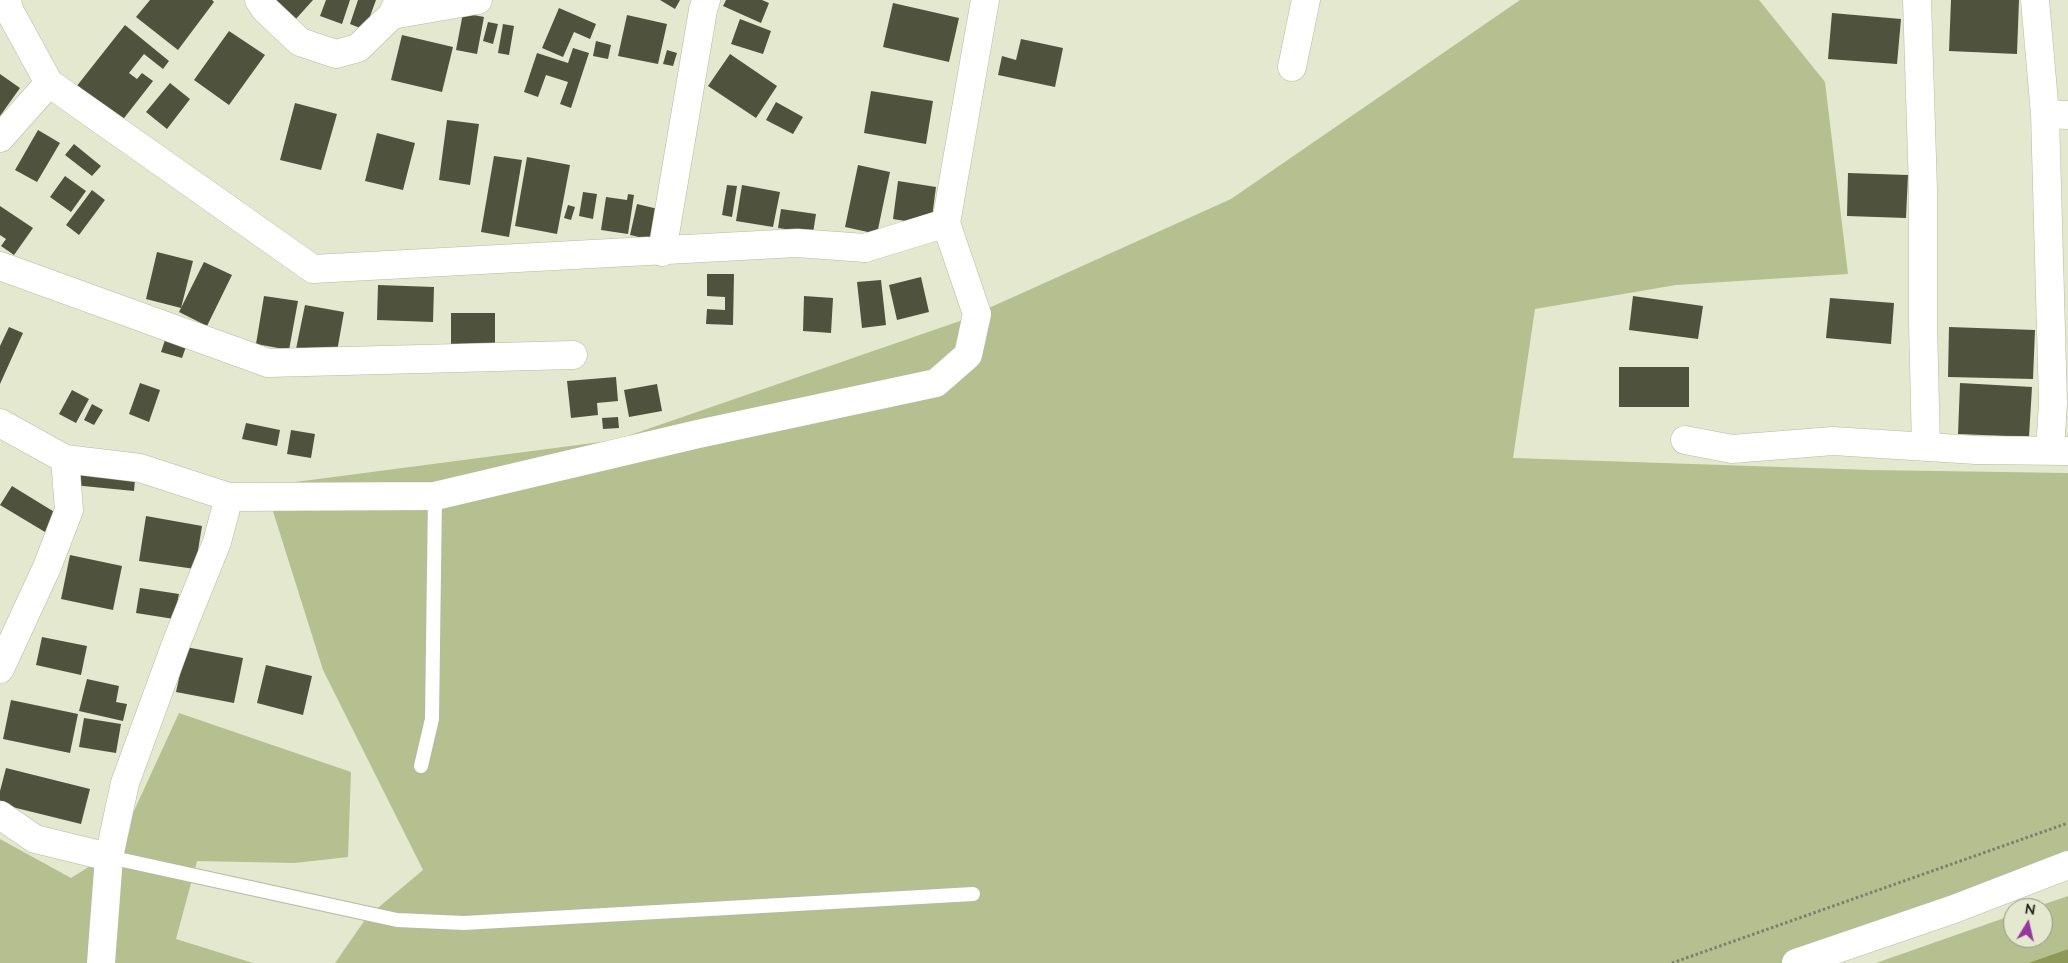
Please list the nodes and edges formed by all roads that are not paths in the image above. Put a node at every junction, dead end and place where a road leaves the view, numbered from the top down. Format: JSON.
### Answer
{"nodes":[{"id":1,"x":8,"y":0,"type":"edge"},
{"id":2,"x":259,"y":0,"type":"edge"},
{"id":3,"x":478,"y":0,"type":"edge"},
{"id":4,"x":706,"y":0,"type":"edge"},
{"id":5,"x":985,"y":0,"type":"edge"},
{"id":6,"x":1306,"y":0,"type":"edge"},
{"id":7,"x":1917,"y":0,"type":"edge"},
{"id":8,"x":2035,"y":0,"type":"edge"},
{"id":9,"x":396,"y":8,"type":"edge"},
{"id":10,"x":1292,"y":67,"type":"dead end"},
{"id":11,"x":49,"y":83,"type":"junction"},
{"id":12,"x":2056,"y":115,"type":"edge"},
{"id":13,"x":0,"y":138,"type":"edge"},
{"id":14,"x":946,"y":223,"type":"junction"},
{"id":15,"x":662,"y":252,"type":"junction"},
{"id":16,"x":0,"y":266,"type":"edge"},
{"id":17,"x":573,"y":355,"type":"dead end"},
{"id":18,"x":0,"y":423,"type":"edge"},
{"id":19,"x":1685,"y":440,"type":"dead end"},
{"id":20,"x":1926,"y":447,"type":"junction"},
{"id":21,"x":2059,"y":451,"type":"edge"},
{"id":22,"x":65,"y":459,"type":"junction"},
{"id":23,"x":435,"y":496,"type":"junction"},
{"id":24,"x":228,"y":497,"type":"junction"},
{"id":25,"x":0,"y":669,"type":"edge"},
{"id":26,"x":421,"y":766,"type":"dead end"},
{"id":27,"x":0,"y":815,"type":"edge"},
{"id":28,"x":109,"y":857,"type":"junction"},
{"id":29,"x":2068,"y":865,"type":"edge"},
{"id":30,"x":973,"y":894,"type":"dead end"},
{"id":31,"x":100,"y":963,"type":"edge"},
{"id":32,"x":1796,"y":963,"type":"edge"}],
"edges":[{"from":1,"to":11,"type":"street"},
{"from":2,"to":9,"type":"street"},
{"from":3,"to":9,"type":"street"},
{"from":4,"to":15,"type":"street"},
{"from":5,"to":14,"type":"street"},
{"from":6,"to":10,"type":"street"},
{"from":7,"to":20,"type":"street"},
{"from":8,"to":12,"type":"street"},
{"from":11,"to":13,"type":"street"},
{"from":11,"to":15,"type":"street"},
{"from":12,"to":21,"type":"street"},
{"from":14,"to":15,"type":"street"},
{"from":14,"to":23,"type":"street"},
{"from":16,"to":17,"type":"street"},
{"from":18,"to":22,"type":"street"},
{"from":19,"to":20,"type":"street"},
{"from":20,"to":21,"type":"street"},
{"from":22,"to":24,"type":"street"},
{"from":22,"to":25,"type":"street"},
{"from":23,"to":24,"type":"street"},
{"from":23,"to":26,"type":"lane"},
{"from":24,"to":28,"type":"street"},
{"from":27,"to":28,"type":"street"},
{"from":28,"to":30,"type":"lane"},
{"from":28,"to":31,"type":"street"},
{"from":29,"to":32,"type":"street"}]}
